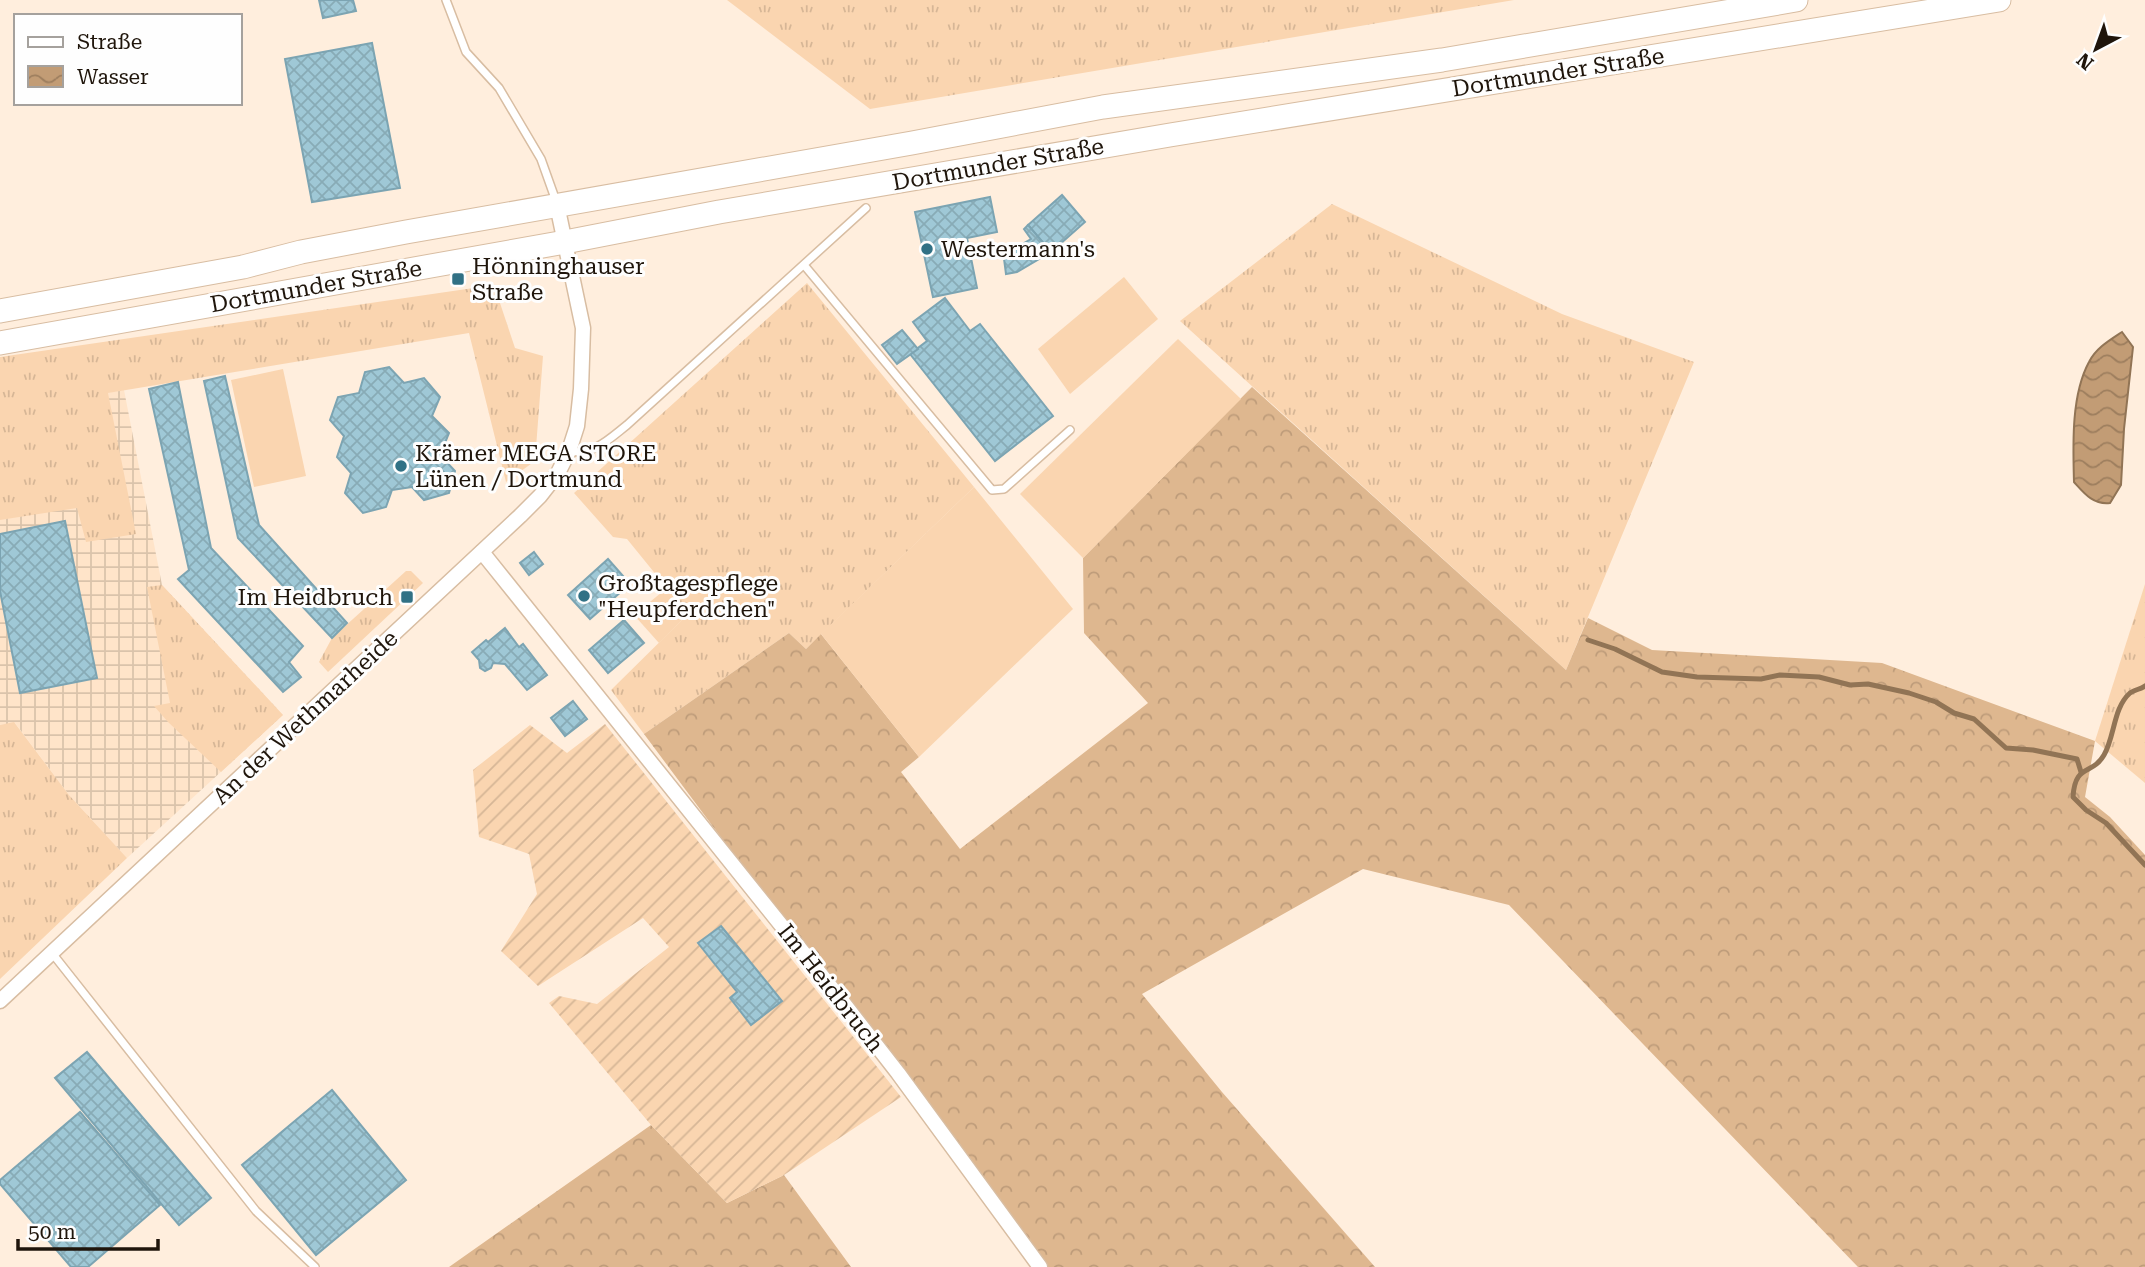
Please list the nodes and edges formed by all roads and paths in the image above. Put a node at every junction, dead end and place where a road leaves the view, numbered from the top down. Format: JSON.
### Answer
{"nodes":[{"id":1,"x":446,"y":0,"type":"edge"},
{"id":2,"x":1796,"y":0,"type":"edge"},
{"id":3,"x":1999,"y":0,"type":"edge"},
{"id":4,"x":1919,"y":4,"type":"edge"},
{"id":5,"x":557,"y":205,"type":"junction"},
{"id":6,"x":866,"y":208,"type":"dead end"},
{"id":7,"x":565,"y":242,"type":"junction"},
{"id":8,"x":804,"y":265,"type":"junction"},
{"id":9,"x":0,"y":311,"type":"edge"},
{"id":10,"x":0,"y":342,"type":"edge"},
{"id":11,"x":1070,"y":430,"type":"dead end"},
{"id":12,"x":569,"y":452,"type":"junction"},
{"id":13,"x":482,"y":552,"type":"junction"},
{"id":14,"x":51,"y":953,"type":"junction"},
{"id":15,"x":0,"y":1001,"type":"edge"},
{"id":16,"x":315,"y":1267,"type":"edge"},
{"id":17,"x":1040,"y":1267,"type":"edge"}],
"edges":[{"from":1,"to":5,"type":"lane"},
{"from":2,"to":5,"type":"main road","name":"Dortmunder Straße"},
{"from":3,"to":4,"type":"main road"},
{"from":4,"to":7,"type":"main road","name":"Dortmunder Straße"},
{"from":5,"to":7,"type":"street","name":"An der Wethmarheide"},
{"from":5,"to":9,"type":"main road","name":"Dortmunder Straße"},
{"from":6,"to":8,"type":"lane"},
{"from":7,"to":10,"type":"main road","name":"Dortmunder Straße"},
{"from":7,"to":12,"type":"street","name":"An der Wethmarheide"},
{"from":8,"to":11,"type":"lane"},
{"from":8,"to":12,"type":"lane"},
{"from":12,"to":13,"type":"street","name":"An der Wethmarheide"},
{"from":13,"to":14,"type":"street","name":"An der Wethmarheide"},
{"from":13,"to":17,"type":"street","name":"Im Heidbruch"},
{"from":14,"to":15,"type":"street","name":"An der Wethmarheide"},
{"from":14,"to":16,"type":"lane"}]}
